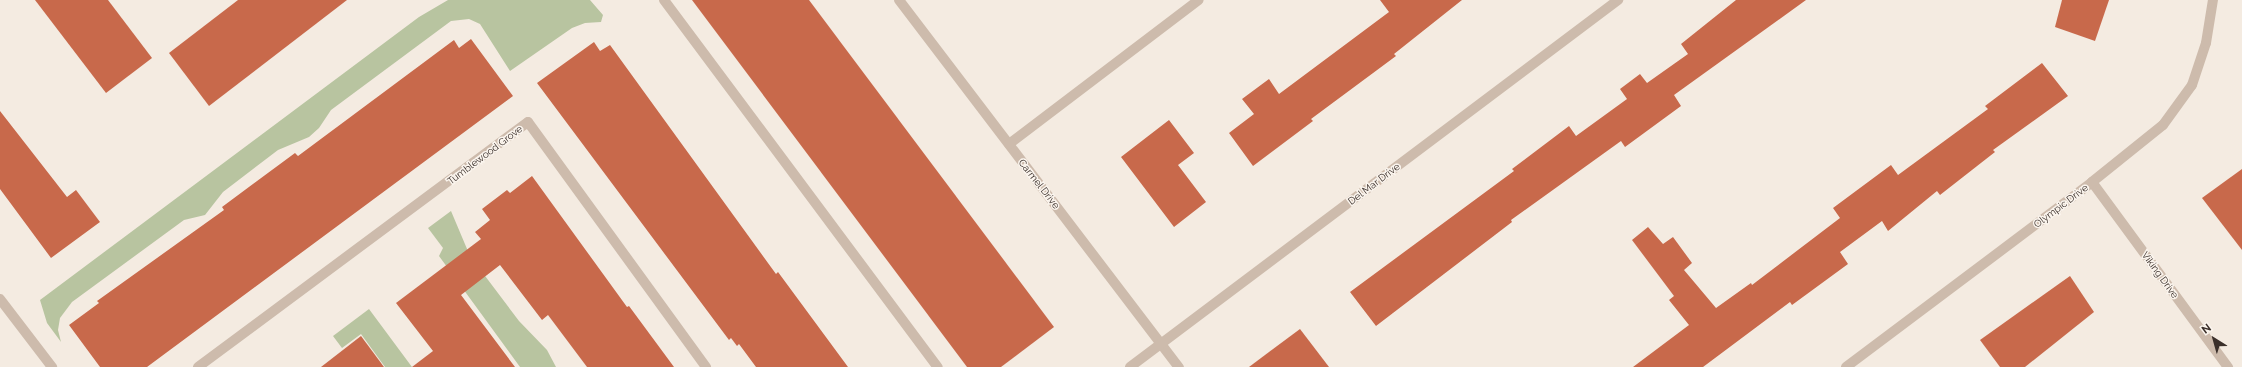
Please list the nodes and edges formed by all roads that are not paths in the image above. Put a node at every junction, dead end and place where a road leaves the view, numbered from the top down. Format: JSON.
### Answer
{"nodes":[{"id":1,"x":664,"y":0,"type":"edge"},
{"id":2,"x":899,"y":0,"type":"edge"},
{"id":3,"x":1199,"y":0,"type":"edge"},
{"id":4,"x":1618,"y":0,"type":"edge"},
{"id":5,"x":2213,"y":0,"type":"edge"},
{"id":6,"x":1009,"y":144,"type":"junction"},
{"id":7,"x":2092,"y":182,"type":"junction"},
{"id":8,"x":0,"y":299,"type":"edge"},
{"id":9,"x":1162,"y":344,"type":"junction"},
{"id":10,"x":52,"y":367,"type":"edge"},
{"id":11,"x":198,"y":367,"type":"edge"},
{"id":12,"x":706,"y":367,"type":"edge"},
{"id":13,"x":938,"y":367,"type":"edge"},
{"id":14,"x":1130,"y":367,"type":"edge"},
{"id":15,"x":1180,"y":367,"type":"edge"},
{"id":16,"x":1846,"y":367,"type":"edge"},
{"id":17,"x":2228,"y":367,"type":"edge"}],
"edges":[{"from":1,"to":13,"type":"street"},
{"from":2,"to":6,"type":"street","name":"Carmel Drive"},
{"from":3,"to":6,"type":"street"},
{"from":4,"to":9,"type":"street","name":"Del Mar Drive"},
{"from":5,"to":7,"type":"street","name":"Olympic Drive"},
{"from":6,"to":9,"type":"street","name":"Carmel Drive"},
{"from":7,"to":16,"type":"street","name":"Olympic Drive"},
{"from":7,"to":17,"type":"street","name":"Viking Drive"},
{"from":8,"to":10,"type":"street"},
{"from":9,"to":14,"type":"street","name":"Del Mar Drive"},
{"from":9,"to":15,"type":"street","name":"Carmel Drive"},
{"from":11,"to":12,"type":"street","name":"Tumblewood Grove"}]}
